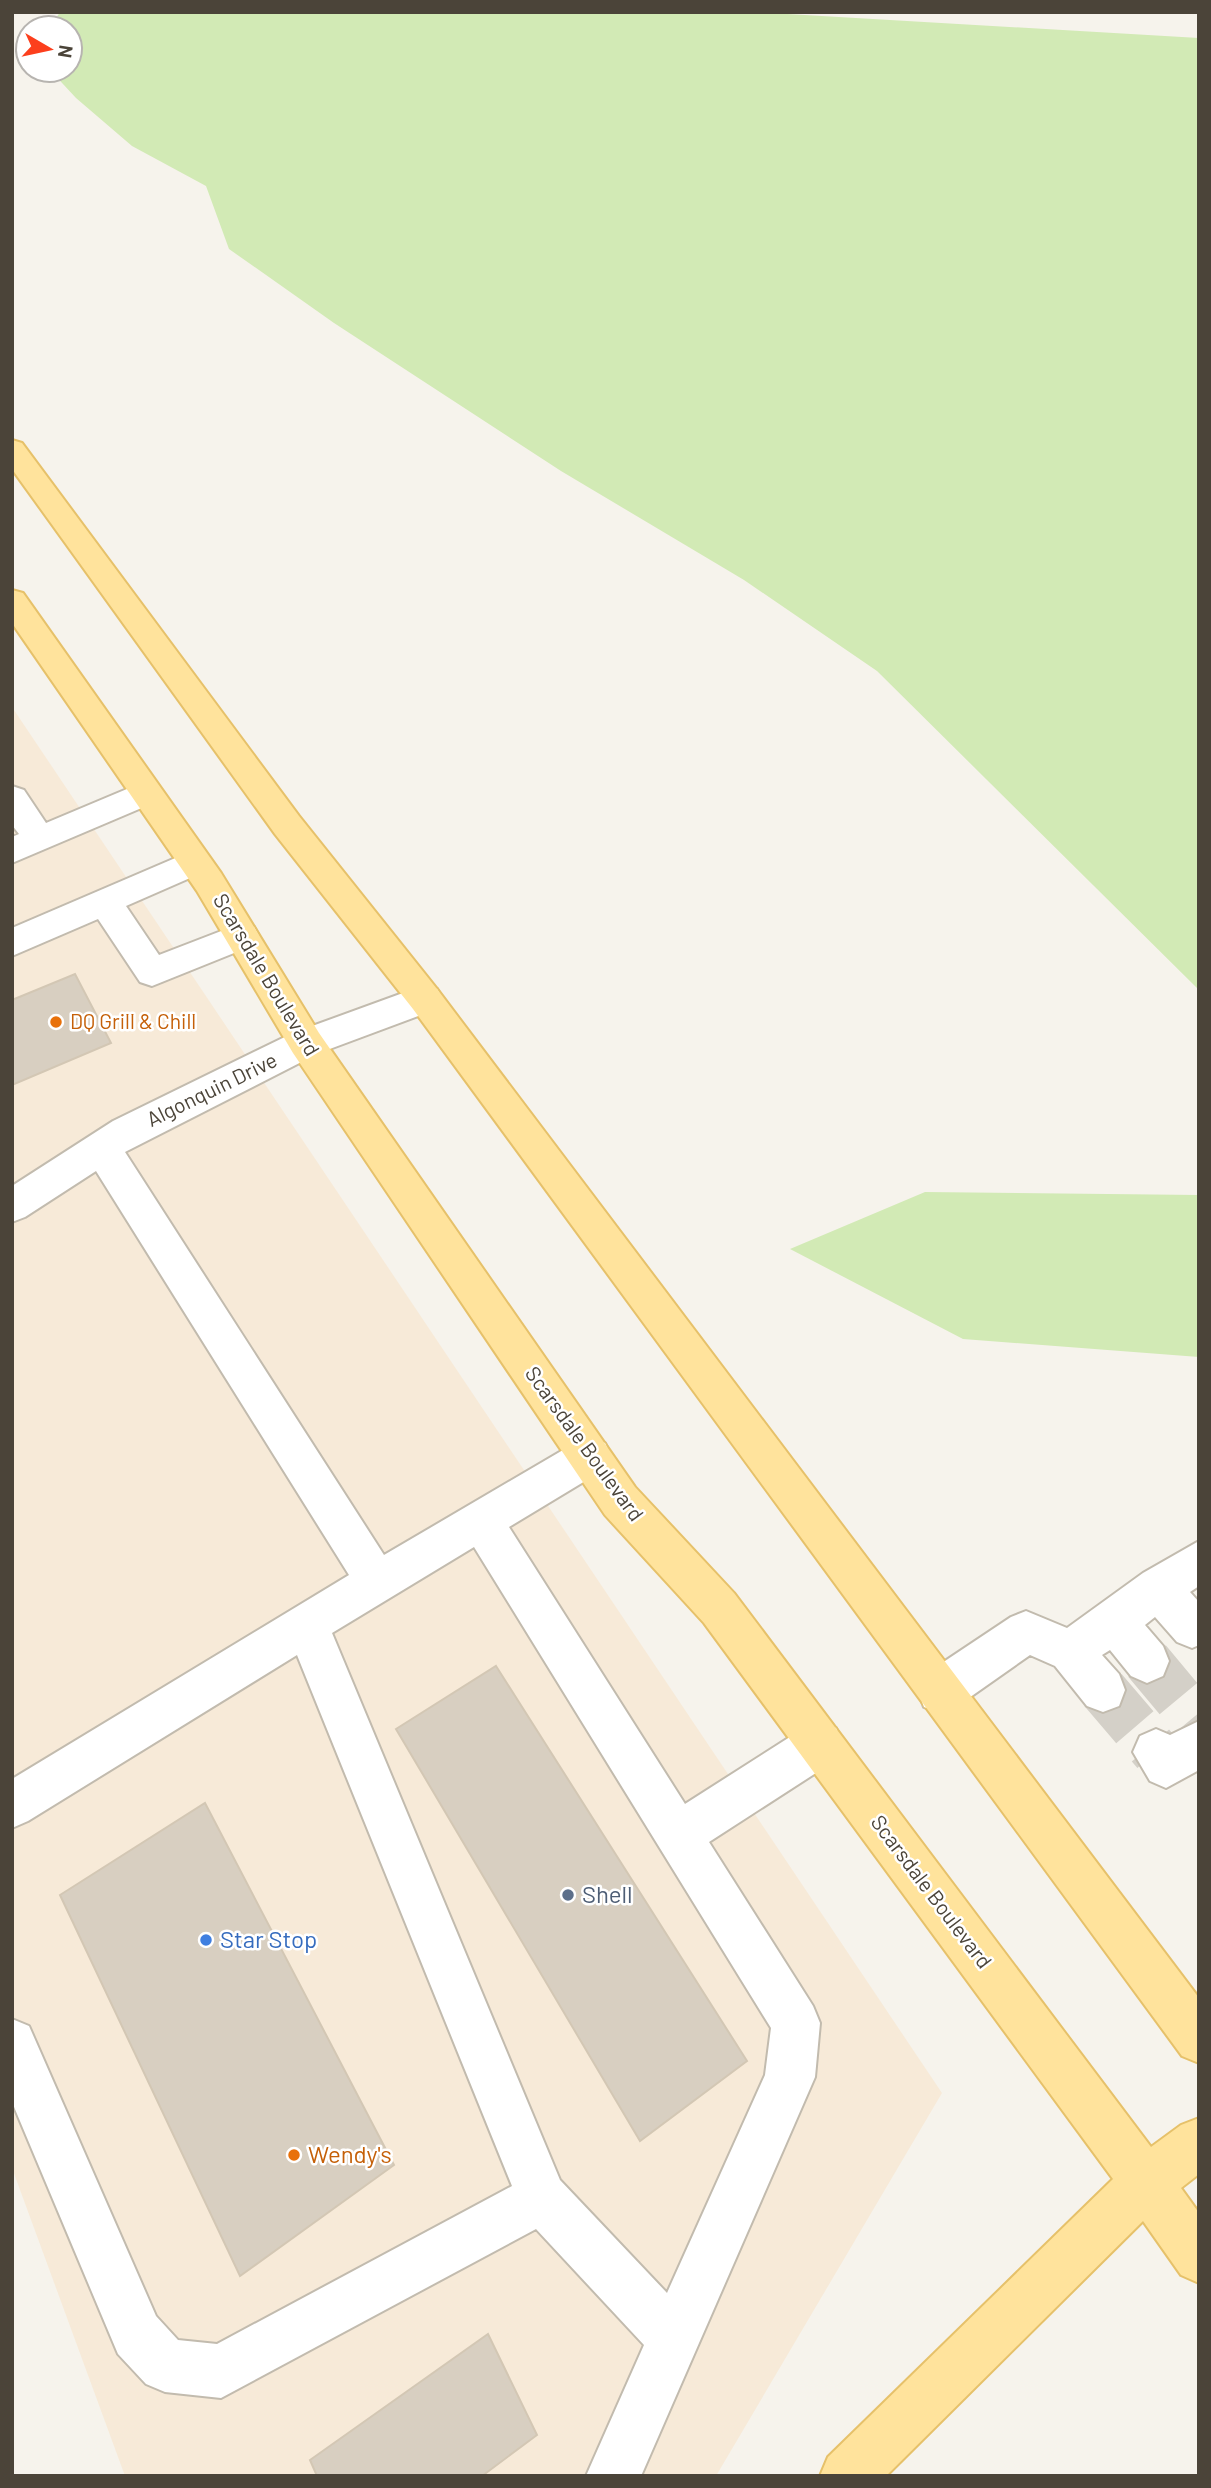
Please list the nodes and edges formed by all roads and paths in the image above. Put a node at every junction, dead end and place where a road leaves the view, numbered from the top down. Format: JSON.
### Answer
{"nodes":[{"id":1,"x":12,"y":449,"type":"edge"},
{"id":2,"x":16,"y":613,"type":"edge"},
{"id":3,"x":146,"y":793,"type":"junction"},
{"id":4,"x":12,"y":798,"type":"edge"},
{"id":5,"x":25,"y":845,"type":"edge"},
{"id":6,"x":194,"y":862,"type":"junction"},
{"id":7,"x":104,"y":901,"type":"junction"},
{"id":8,"x":242,"y":936,"type":"junction"},
{"id":9,"x":12,"y":943,"type":"edge"},
{"id":10,"x":425,"y":999,"type":"junction"},
{"id":11,"x":306,"y":1043,"type":"junction"},
{"id":12,"x":102,"y":1148,"type":"junction"},
{"id":13,"x":12,"y":1206,"type":"edge"},
{"id":14,"x":590,"y":1456,"type":"junction"},
{"id":15,"x":481,"y":1520,"type":"junction"},
{"id":16,"x":1199,"y":1561,"type":"edge"},
{"id":17,"x":377,"y":1582,"type":"junction"},
{"id":18,"x":1158,"y":1588,"type":"junction"},
{"id":19,"x":1113,"y":1620,"type":"junction"},
{"id":20,"x":307,"y":1625,"type":"junction"},
{"id":21,"x":1192,"y":1627,"type":"dead end"},
{"id":22,"x":1071,"y":1651,"type":"junction"},
{"id":23,"x":1147,"y":1661,"type":"tunnel mouth"},
{"id":24,"x":1103,"y":1690,"type":"tunnel mouth"},
{"id":25,"x":940,"y":1691,"type":"junction"},
{"id":26,"x":1199,"y":1742,"type":"edge"},
{"id":27,"x":820,"y":1744,"type":"junction"},
{"id":28,"x":1156,"y":1752,"type":"tunnel mouth"},
{"id":29,"x":12,"y":1805,"type":"edge"},
{"id":30,"x":678,"y":1835,"type":"junction"},
{"id":31,"x":1199,"y":2039,"type":"edge"},
{"id":32,"x":12,"y":2043,"type":"edge"},
{"id":33,"x":1199,"y":2143,"type":"edge"},
{"id":34,"x":1146,"y":2182,"type":"junction"},
{"id":35,"x":542,"y":2198,"type":"junction"},
{"id":36,"x":1199,"y":2258,"type":"edge"},
{"id":37,"x":674,"y":2338,"type":"junction"},
{"id":38,"x":613,"y":2476,"type":"edge"},
{"id":39,"x":847,"y":2476,"type":"edge"}],
"edges":[{"from":1,"to":10,"type":"main road"},
{"from":2,"to":3,"type":"main road","name":"Scarsdale Boulevard"},
{"from":3,"to":5,"type":"street"},
{"from":3,"to":6,"type":"main road","name":"Scarsdale Boulevard"},
{"from":4,"to":5,"type":"street"},
{"from":6,"to":7,"type":"street"},
{"from":6,"to":8,"type":"main road","name":"Scarsdale Boulevard"},
{"from":7,"to":8,"type":"street"},
{"from":7,"to":9,"type":"street"},
{"from":8,"to":11,"type":"main road","name":"Scarsdale Boulevard"},
{"from":10,"to":11,"type":"street","name":"Algonquin Drive"},
{"from":10,"to":25,"type":"main road"},
{"from":11,"to":12,"type":"street","name":"Algonquin Drive"},
{"from":11,"to":14,"type":"main road","name":"Scarsdale Boulevard"},
{"from":12,"to":13,"type":"street","name":"Algonquin Drive"},
{"from":12,"to":17,"type":"street"},
{"from":14,"to":15,"type":"street"},
{"from":14,"to":27,"type":"main road","name":"Scarsdale Boulevard"},
{"from":15,"to":17,"type":"street"},
{"from":15,"to":30,"type":"street"},
{"from":16,"to":18,"type":"street"},
{"from":17,"to":20,"type":"street"},
{"from":18,"to":19,"type":"street"},
{"from":18,"to":21,"type":"street"},
{"from":19,"to":22,"type":"street"},
{"from":19,"to":23,"type":"street"},
{"from":20,"to":29,"type":"street"},
{"from":20,"to":35,"type":"street"},
{"from":22,"to":24,"type":"street"},
{"from":22,"to":25,"type":"street"},
{"from":25,"to":31,"type":"main road"},
{"from":26,"to":28,"type":"street"},
{"from":27,"to":30,"type":"street"},
{"from":27,"to":34,"type":"main road","name":"Scarsdale Boulevard"},
{"from":30,"to":37,"type":"street"},
{"from":32,"to":35,"type":"street"},
{"from":33,"to":34,"type":"main road"},
{"from":34,"to":36,"type":"main road","name":"Scarsdale Boulevard"},
{"from":34,"to":39,"type":"main road"},
{"from":35,"to":37,"type":"street"},
{"from":37,"to":38,"type":"street"}]}
